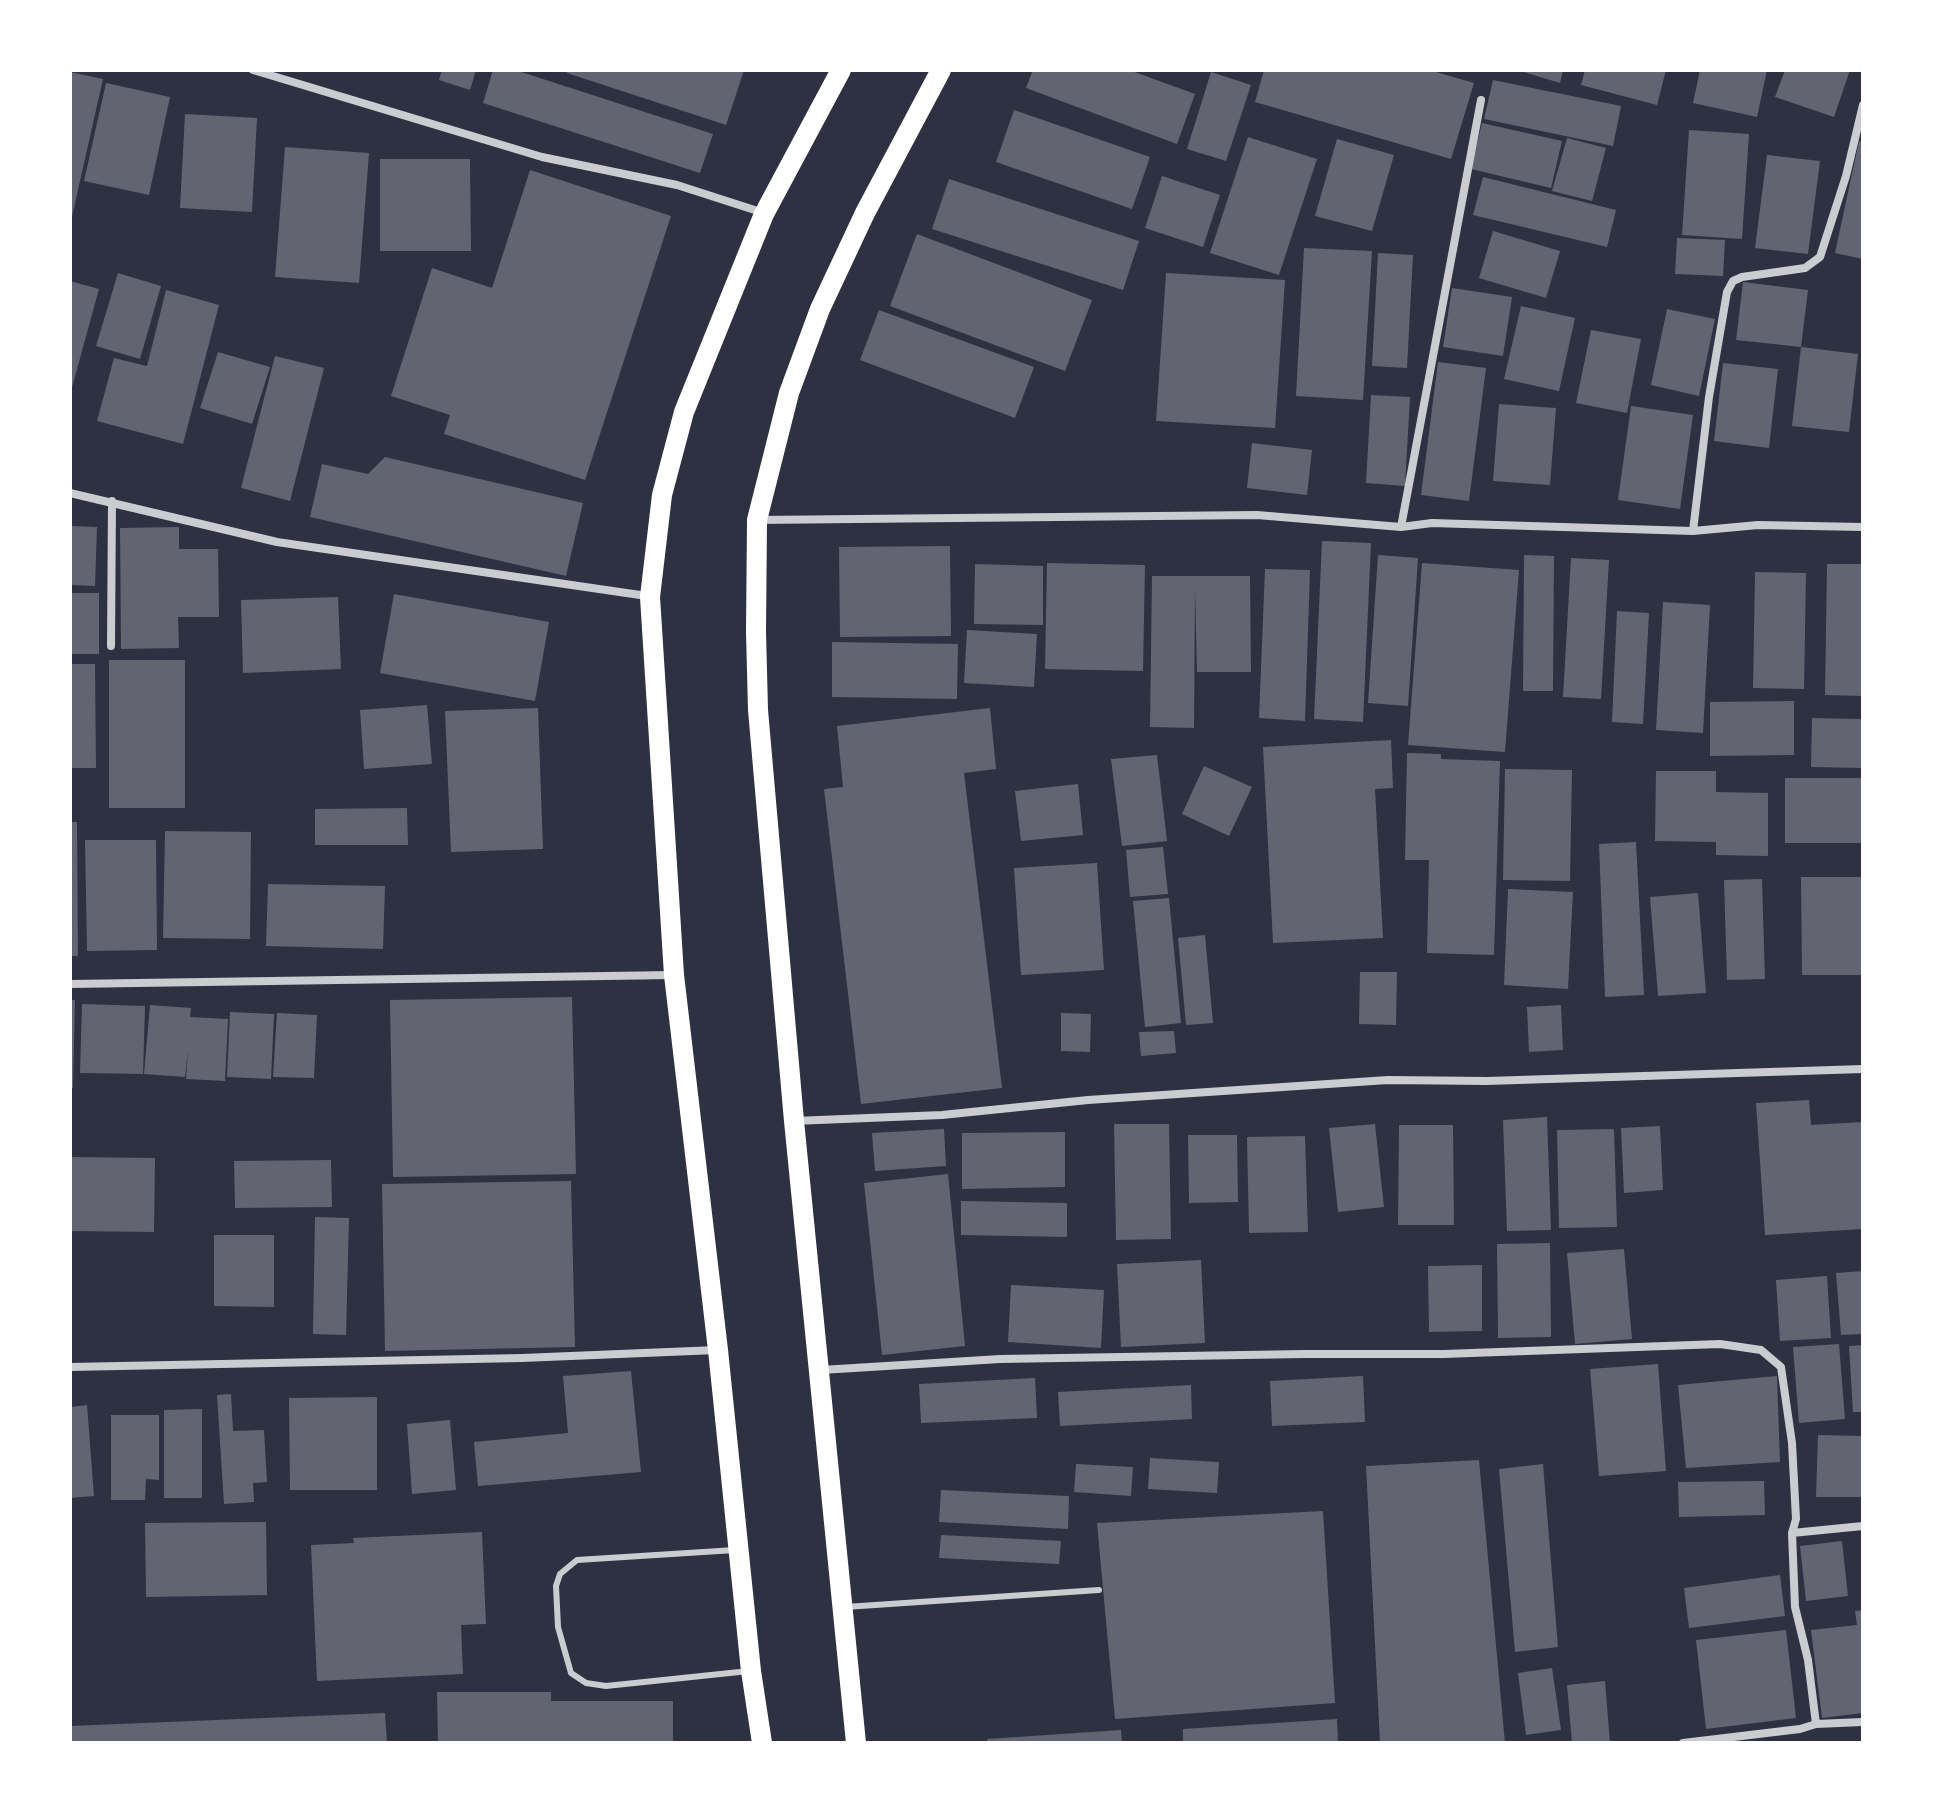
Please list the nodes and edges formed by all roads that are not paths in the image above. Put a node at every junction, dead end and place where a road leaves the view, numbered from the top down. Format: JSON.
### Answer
{"nodes":[{"id":1,"x":255,"y":70,"type":"edge"},
{"id":2,"x":841,"y":70,"type":"edge"},
{"id":3,"x":941,"y":70,"type":"edge"},
{"id":4,"x":1481,"y":100,"type":"dead end"},
{"id":5,"x":1863,"y":105,"type":"edge"},
{"id":6,"x":764,"y":214,"type":"junction"},
{"id":7,"x":70,"y":493,"type":"edge"},
{"id":8,"x":112,"y":501,"type":"junction"},
{"id":9,"x":757,"y":520,"type":"junction"},
{"id":10,"x":1401,"y":527,"type":"junction"},
{"id":11,"x":1863,"y":527,"type":"edge"},
{"id":12,"x":1693,"y":531,"type":"junction"},
{"id":13,"x":650,"y":597,"type":"junction"},
{"id":14,"x":111,"y":646,"type":"dead end"},
{"id":15,"x":674,"y":975,"type":"junction"},
{"id":16,"x":70,"y":984,"type":"edge"},
{"id":17,"x":1863,"y":1069,"type":"edge"},
{"id":18,"x":794,"y":1121,"type":"junction"},
{"id":19,"x":718,"y":1350,"type":"junction"},
{"id":20,"x":70,"y":1367,"type":"edge"},
{"id":21,"x":820,"y":1370,"type":"junction"},
{"id":22,"x":1863,"y":1526,"type":"edge"},
{"id":23,"x":1792,"y":1533,"type":"junction"},
{"id":24,"x":739,"y":1550,"type":"junction"},
{"id":25,"x":1099,"y":1590,"type":"dead end"},
{"id":26,"x":842,"y":1607,"type":"junction"},
{"id":27,"x":751,"y":1671,"type":"junction"},
{"id":28,"x":1863,"y":1722,"type":"edge"},
{"id":29,"x":1816,"y":1724,"type":"junction"},
{"id":30,"x":762,"y":1743,"type":"edge"},
{"id":31,"x":856,"y":1743,"type":"edge"},
{"id":32,"x":1683,"y":1743,"type":"edge"}],
"edges":[{"from":1,"to":6,"type":"street"},
{"from":2,"to":6,"type":"main road"},
{"from":3,"to":9,"type":"main road"},
{"from":4,"to":10,"type":"street"},
{"from":5,"to":12,"type":"street"},
{"from":6,"to":13,"type":"main road"},
{"from":7,"to":8,"type":"street"},
{"from":8,"to":13,"type":"street"},
{"from":8,"to":14,"type":"street"},
{"from":9,"to":10,"type":"street"},
{"from":9,"to":18,"type":"main road"},
{"from":10,"to":12,"type":"street"},
{"from":11,"to":12,"type":"street"},
{"from":13,"to":15,"type":"main road"},
{"from":15,"to":16,"type":"street"},
{"from":15,"to":19,"type":"main road"},
{"from":17,"to":18,"type":"street"},
{"from":18,"to":21,"type":"main road"},
{"from":19,"to":20,"type":"street"},
{"from":19,"to":24,"type":"main road"},
{"from":21,"to":23,"type":"street"},
{"from":21,"to":26,"type":"main road"},
{"from":22,"to":23,"type":"street"},
{"from":23,"to":29,"type":"street"},
{"from":24,"to":27,"type":"main road"},
{"from":24,"to":27,"type":"lane"},
{"from":25,"to":26,"type":"lane"},
{"from":26,"to":31,"type":"main road"},
{"from":27,"to":30,"type":"main road"},
{"from":28,"to":29,"type":"street"},
{"from":29,"to":32,"type":"street"}]}
